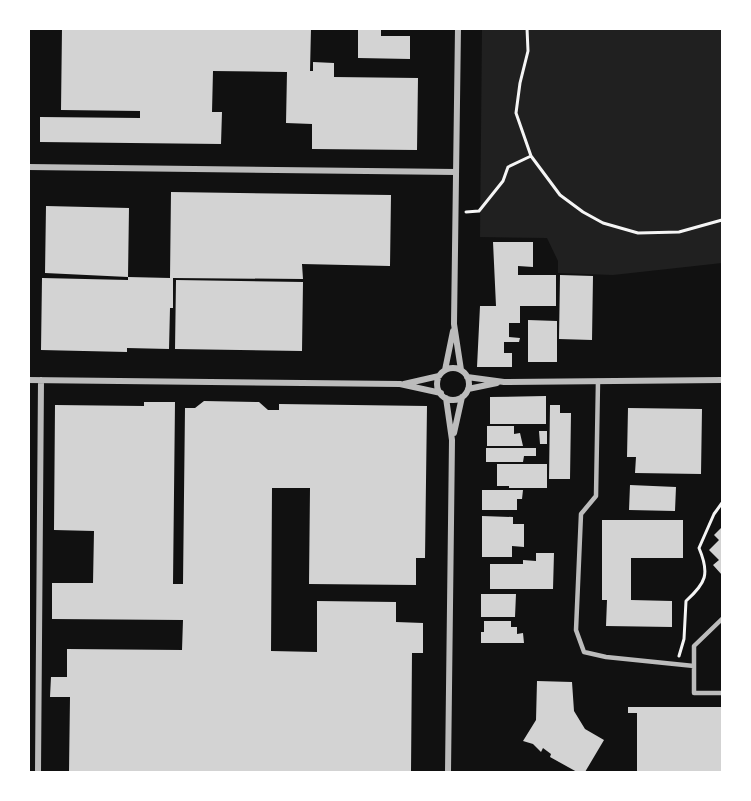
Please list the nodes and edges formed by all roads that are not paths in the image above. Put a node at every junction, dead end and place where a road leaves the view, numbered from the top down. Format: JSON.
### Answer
{"nodes":[{"id":1,"x":458,"y":28,"type":"edge"},
{"id":2,"x":28,"y":167,"type":"edge"},
{"id":3,"x":456,"y":172,"type":"junction"},
{"id":4,"x":454,"y":324,"type":"junction"},
{"id":5,"x":445,"y":370,"type":"junction"},
{"id":6,"x":461,"y":370,"type":"junction"},
{"id":7,"x":439,"y":376,"type":"junction"},
{"id":8,"x":467,"y":377,"type":"junction"},
{"id":9,"x":28,"y":380,"type":"edge"},
{"id":10,"x":41,"y":380,"type":"junction"},
{"id":11,"x":723,"y":380,"type":"edge"},
{"id":12,"x":598,"y":381,"type":"junction"},
{"id":13,"x":504,"y":382,"type":"junction"},
{"id":14,"x":400,"y":384,"type":"junction"},
{"id":15,"x":468,"y":389,"type":"junction"},
{"id":16,"x":443,"y":395,"type":"junction"},
{"id":17,"x":462,"y":397,"type":"junction"},
{"id":18,"x":452,"y":440,"type":"junction"},
{"id":19,"x":723,"y":619,"type":"edge"},
{"id":20,"x":694,"y":666,"type":"junction"},
{"id":21,"x":723,"y":693,"type":"edge"},
{"id":22,"x":38,"y":772,"type":"edge"},
{"id":23,"x":448,"y":772,"type":"edge"}],
"edges":[{"from":1,"to":3,"type":"street"},
{"from":2,"to":3,"type":"street"},
{"from":3,"to":4,"type":"street"},
{"from":4,"to":5,"type":"street"},
{"from":4,"to":6,"type":"street"},
{"from":5,"to":6,"type":"street"},
{"from":5,"to":7,"type":"street"},
{"from":6,"to":8,"type":"street"},
{"from":7,"to":14,"type":"street"},
{"from":7,"to":16,"type":"street"},
{"from":8,"to":13,"type":"street"},
{"from":8,"to":15,"type":"street"},
{"from":9,"to":10,"type":"street"},
{"from":10,"to":14,"type":"street"},
{"from":10,"to":22,"type":"street"},
{"from":11,"to":12,"type":"street"},
{"from":12,"to":13,"type":"street"},
{"from":12,"to":20,"type":"lane"},
{"from":13,"to":15,"type":"street"},
{"from":14,"to":16,"type":"street"},
{"from":15,"to":17,"type":"street"},
{"from":16,"to":17,"type":"street"},
{"from":16,"to":18,"type":"street"},
{"from":17,"to":18,"type":"street"},
{"from":18,"to":23,"type":"street"},
{"from":19,"to":20,"type":"lane"},
{"from":20,"to":21,"type":"lane"}]}
